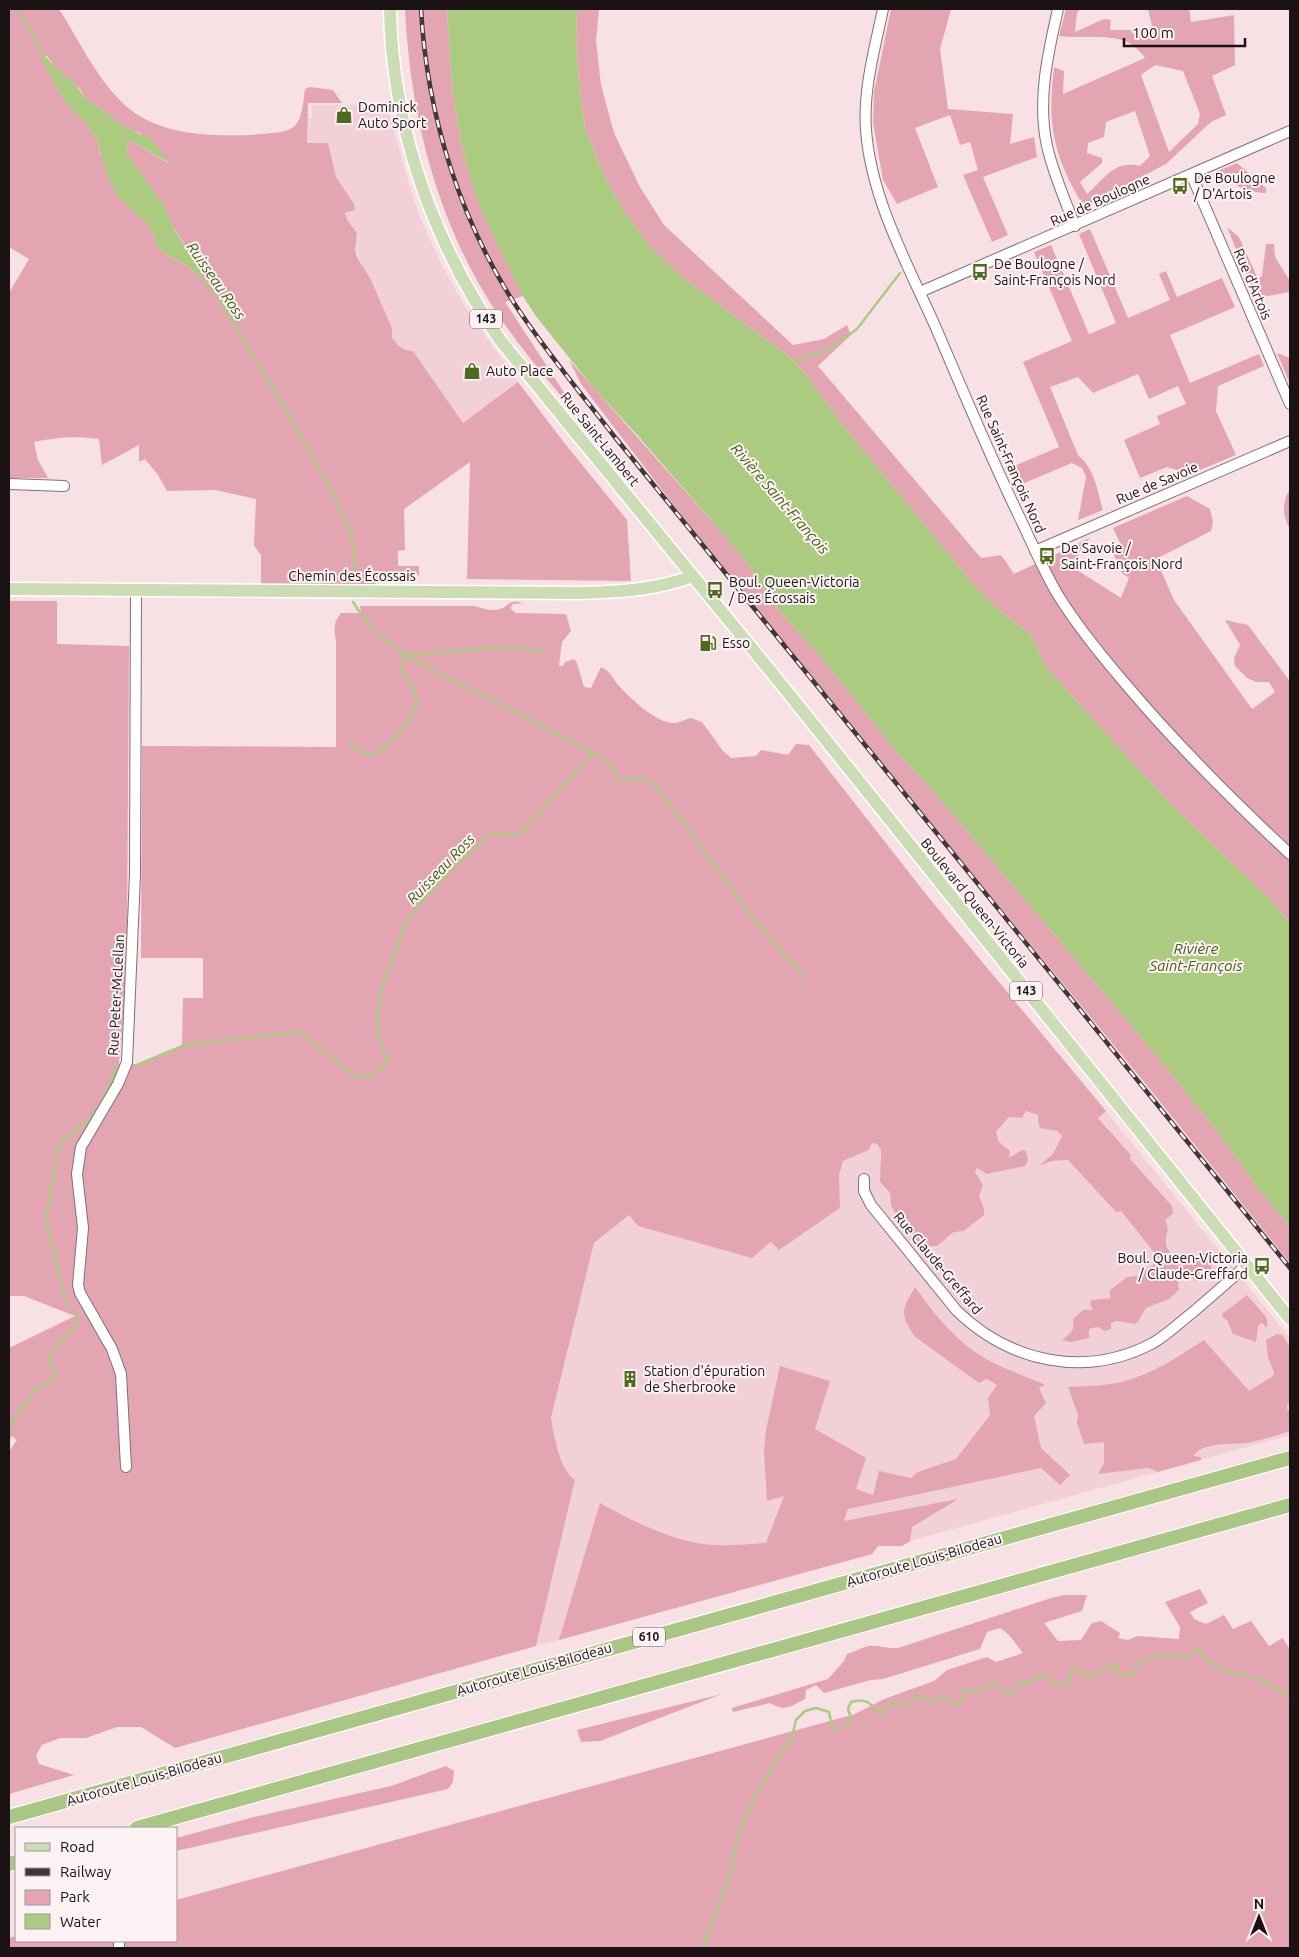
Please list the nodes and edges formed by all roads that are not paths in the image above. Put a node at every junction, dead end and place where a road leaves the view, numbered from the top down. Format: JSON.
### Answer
{"nodes":[{"id":1,"x":390,"y":9,"type":"edge"},
{"id":2,"x":883,"y":9,"type":"edge"},
{"id":3,"x":1058,"y":9,"type":"edge"},
{"id":4,"x":1290,"y":131,"type":"edge"},
{"id":5,"x":1191,"y":174,"type":"junction"},
{"id":6,"x":1075,"y":226,"type":"junction"},
{"id":7,"x":920,"y":292,"type":"junction"},
{"id":8,"x":1290,"y":404,"type":"edge"},
{"id":9,"x":1290,"y":441,"type":"edge"},
{"id":10,"x":9,"y":484,"type":"edge"},
{"id":11,"x":64,"y":486,"type":"dead end"},
{"id":12,"x":1036,"y":551,"type":"junction"},
{"id":13,"x":693,"y":576,"type":"junction"},
{"id":14,"x":9,"y":589,"type":"edge"},
{"id":15,"x":136,"y":590,"type":"junction"},
{"id":16,"x":1290,"y":854,"type":"edge"},
{"id":17,"x":864,"y":1180,"type":"dead end"},
{"id":18,"x":1246,"y":1265,"type":"junction"},
{"id":19,"x":1290,"y":1319,"type":"edge"},
{"id":20,"x":1290,"y":1458,"type":"edge"},
{"id":21,"x":126,"y":1468,"type":"dead end"},
{"id":22,"x":1290,"y":1505,"type":"edge"},
{"id":23,"x":9,"y":1817,"type":"edge"},
{"id":24,"x":141,"y":1827,"type":"edge"}],
"edges":[{"from":1,"to":13,"type":"main road","name":"Rue Saint-Lambert","number":"143"},
{"from":2,"to":7,"type":"street","name":"Rue Saint-François Nord"},
{"from":3,"to":6,"type":"street"},
{"from":4,"to":5,"type":"street","name":"Rue de Boulogne"},
{"from":5,"to":6,"type":"street","name":"Rue de Boulogne"},
{"from":5,"to":8,"type":"street","name":"Rue d'Artois"},
{"from":6,"to":7,"type":"street","name":"Rue de Boulogne"},
{"from":7,"to":12,"type":"street","name":"Rue Saint-François Nord"},
{"from":9,"to":12,"type":"street","name":"Rue de Savoie"},
{"from":10,"to":11,"type":"street"},
{"from":12,"to":16,"type":"street","name":"Rue Saint-François Nord"},
{"from":13,"to":15,"type":"main road","name":"Chemin des Écossais"},
{"from":13,"to":18,"type":"main road","name":"Boulevard Queen-Victoria","number":"143"},
{"from":14,"to":15,"type":"main road","name":"Chemin des Écossais"},
{"from":15,"to":21,"type":"street","name":"Rue Peter-McLellan"},
{"from":17,"to":18,"type":"street","name":"Rue Claude-Greffard"},
{"from":18,"to":19,"type":"main road","name":"Boulevard Queen-Victoria","number":"143"},
{"from":20,"to":23,"type":"highway","name":"Autoroute Louis-Bilodeau","number":"610"},
{"from":22,"to":24,"type":"highway"}]}
